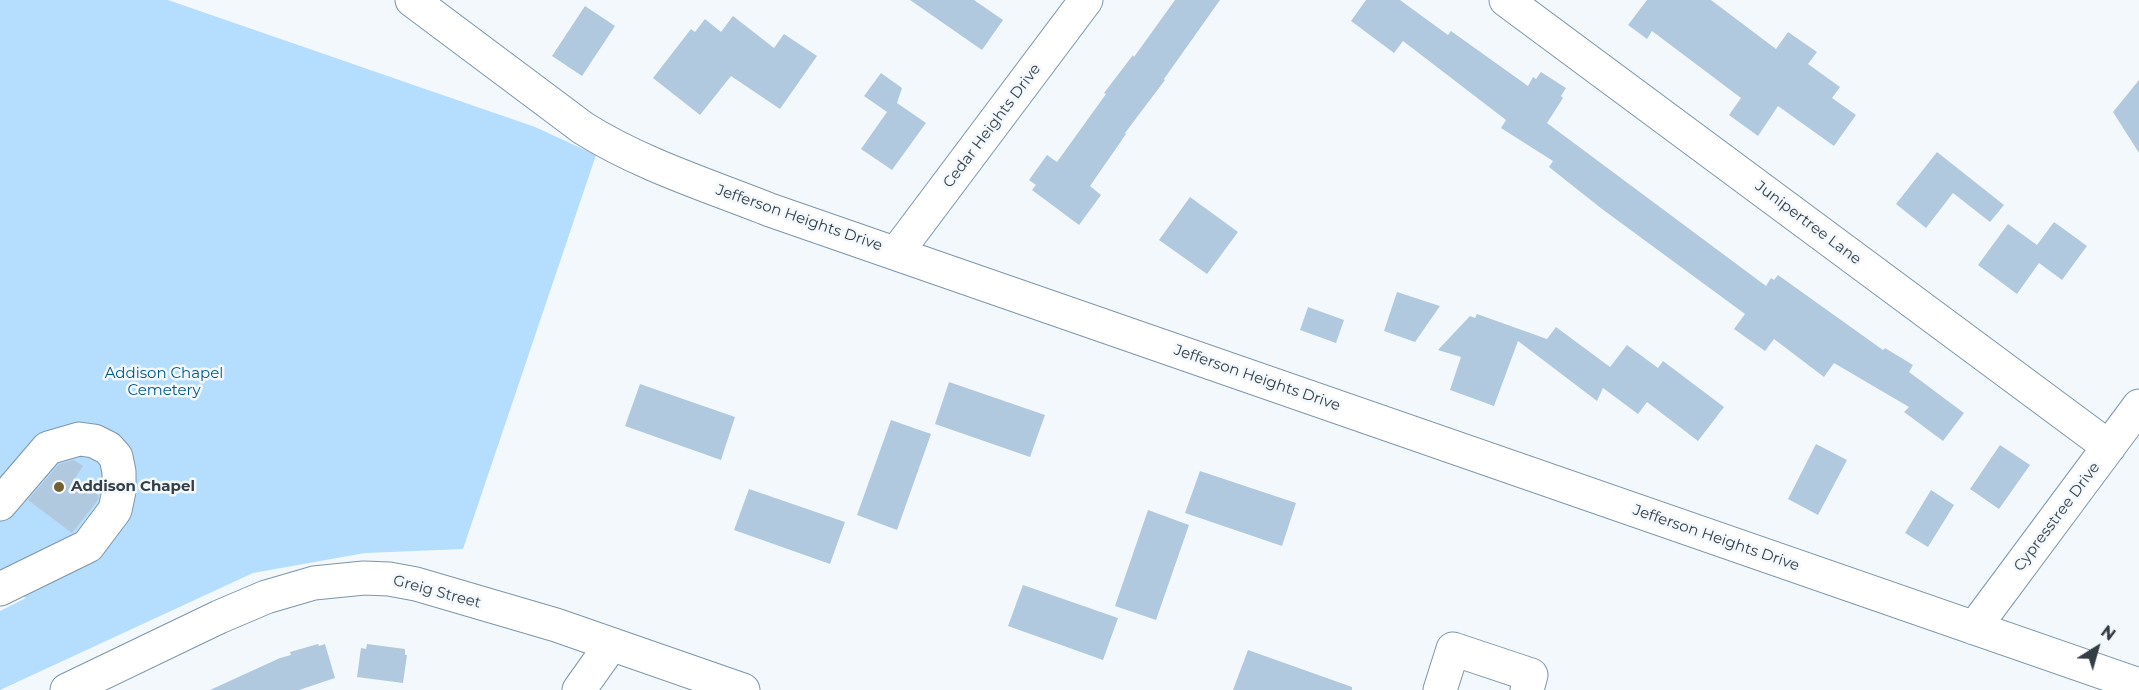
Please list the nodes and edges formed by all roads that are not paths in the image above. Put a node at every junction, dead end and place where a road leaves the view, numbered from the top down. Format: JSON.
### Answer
{"nodes":[{"id":1,"x":412,"y":0,"type":"edge"},
{"id":2,"x":1086,"y":0,"type":"edge"},
{"id":3,"x":1506,"y":0,"type":"edge"},
{"id":4,"x":897,"y":252,"type":"junction"},
{"id":5,"x":2139,"y":406,"type":"edge"},
{"id":6,"x":2109,"y":447,"type":"junction"},
{"id":7,"x":0,"y":504,"type":"edge"},
{"id":8,"x":0,"y":589,"type":"edge"},
{"id":9,"x":1974,"y":628,"type":"junction"},
{"id":10,"x":611,"y":645,"type":"junction"},
{"id":11,"x":103,"y":682,"type":"edge"},
{"id":12,"x":2139,"y":685,"type":"edge"},
{"id":13,"x":67,"y":690,"type":"edge"},
{"id":14,"x":579,"y":690,"type":"edge"},
{"id":15,"x":743,"y":690,"type":"edge"},
{"id":16,"x":1440,"y":690,"type":"edge"},
{"id":17,"x":1527,"y":690,"type":"edge"}],
"edges":[{"from":1,"to":4,"type":"street","name":"Jefferson Heights Drive"},
{"from":2,"to":4,"type":"street","name":"Cedar Heights Drive"},
{"from":3,"to":6,"type":"street","name":"Junipertree Lane"},
{"from":4,"to":9,"type":"street","name":"Jefferson Heights Drive"},
{"from":5,"to":6,"type":"street","name":"Cypresstree Drive"},
{"from":6,"to":9,"type":"street","name":"Cypresstree Drive"},
{"from":7,"to":8,"type":"street"},
{"from":9,"to":12,"type":"street","name":"Jefferson Heights Drive"},
{"from":10,"to":11,"type":"street","name":"Greig Street"},
{"from":10,"to":14,"type":"street"},
{"from":10,"to":15,"type":"street","name":"Greig Street"},
{"from":11,"to":13,"type":"street","name":"Greig Street"},
{"from":16,"to":17,"type":"street"}]}
